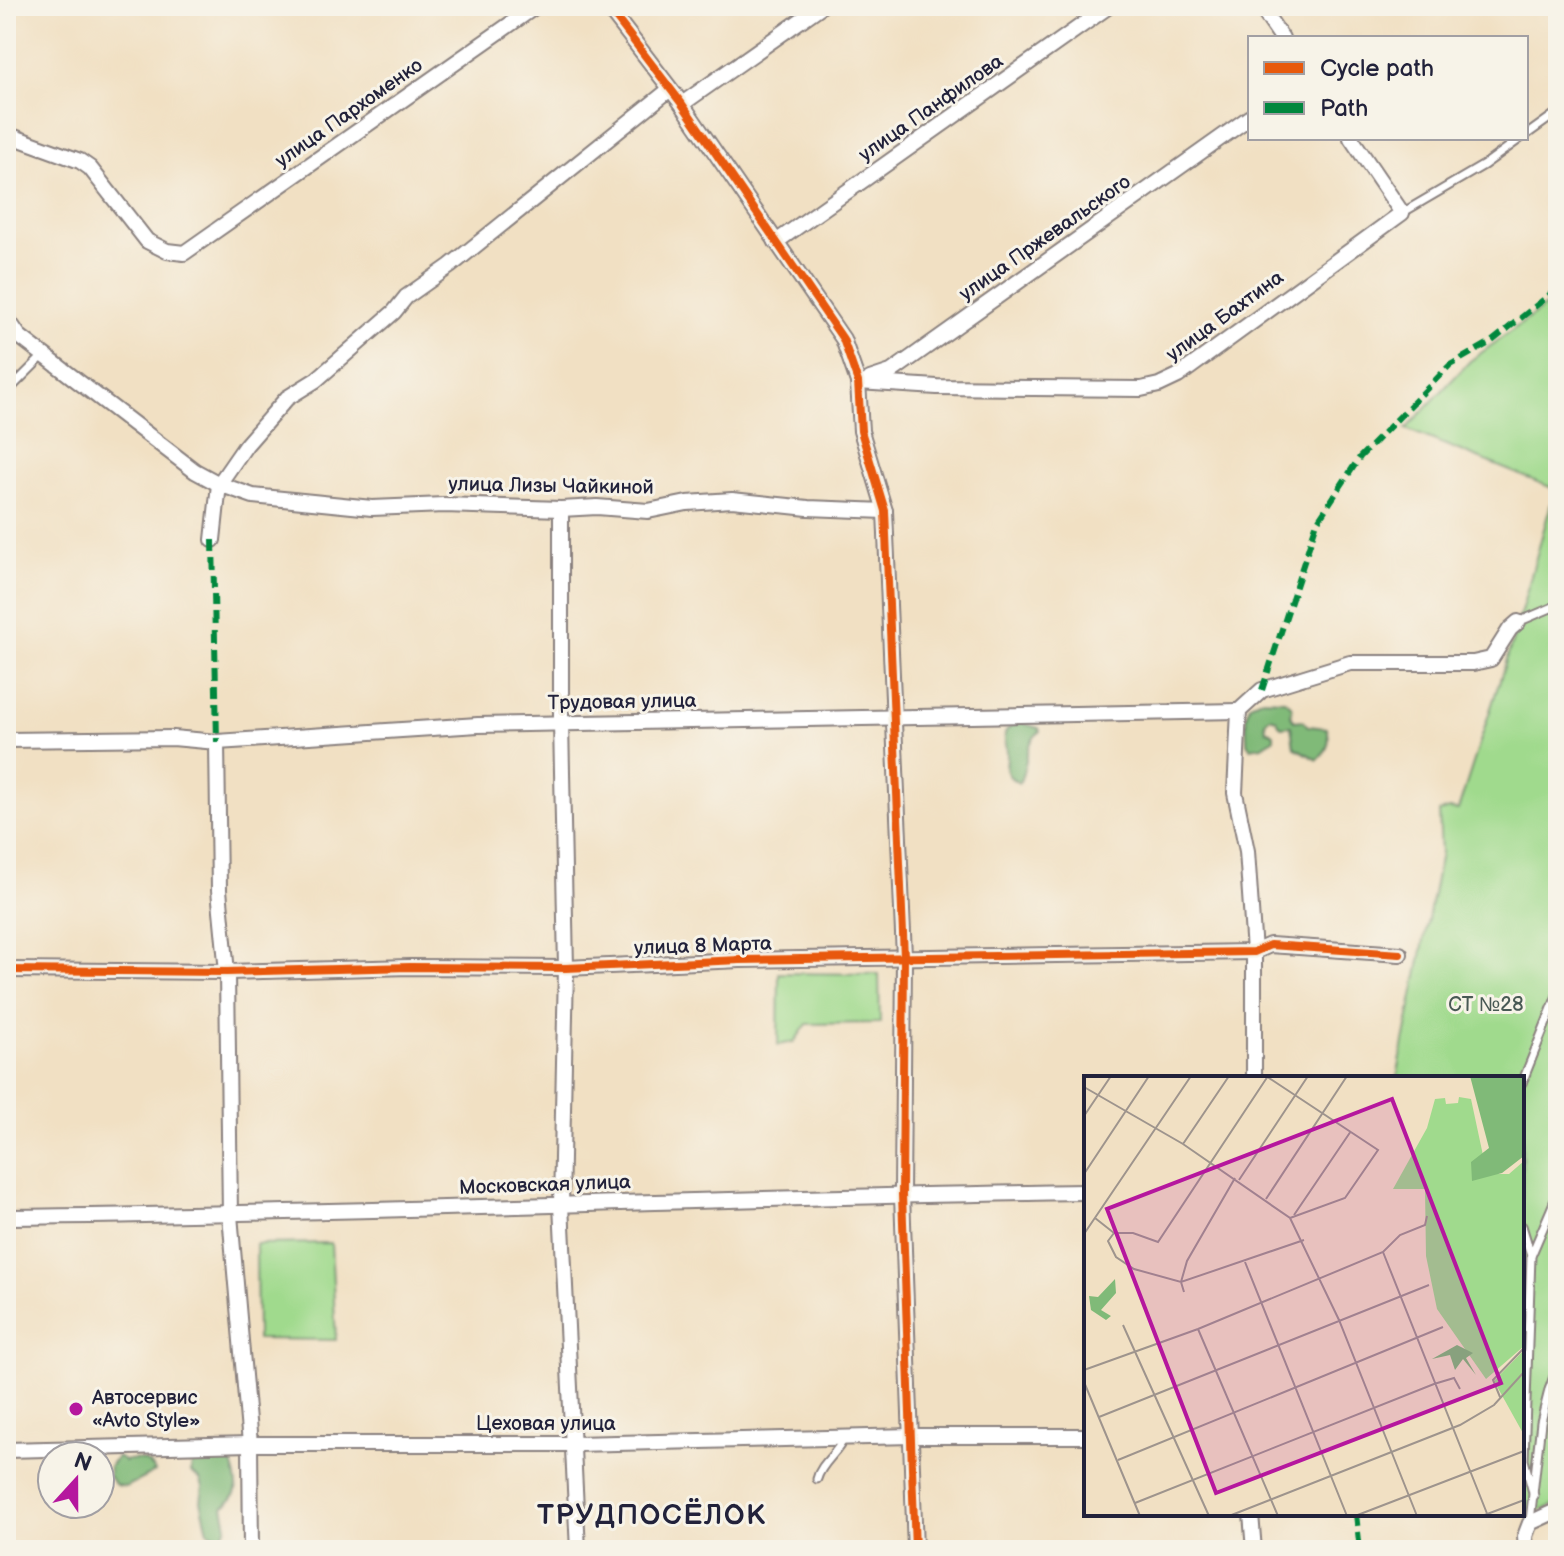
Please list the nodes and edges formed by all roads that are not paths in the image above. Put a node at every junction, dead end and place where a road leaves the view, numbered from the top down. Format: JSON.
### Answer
{"nodes":[{"id":1,"x":536,"y":6,"type":"edge"},
{"id":2,"x":607,"y":6,"type":"edge"},
{"id":3,"x":821,"y":6,"type":"edge"},
{"id":4,"x":1109,"y":6,"type":"edge"},
{"id":5,"x":1260,"y":6,"type":"edge"},
{"id":6,"x":1281,"y":36,"type":"edge"},
{"id":7,"x":669,"y":90,"type":"junction"},
{"id":8,"x":682,"y":104,"type":"junction"},
{"id":9,"x":1558,"y":112,"type":"edge"},
{"id":10,"x":1248,"y":118,"type":"edge"},
{"id":11,"x":1528,"y":133,"type":"edge"},
{"id":12,"x":6,"y":134,"type":"edge"},
{"id":13,"x":1352,"y":140,"type":"edge"},
{"id":14,"x":1518,"y":140,"type":"edge"},
{"id":15,"x":1402,"y":213,"type":"junction"},
{"id":16,"x":776,"y":242,"type":"junction"},
{"id":17,"x":6,"y":317,"type":"edge"},
{"id":18,"x":44,"y":355,"type":"junction"},
{"id":19,"x":858,"y":382,"type":"junction"},
{"id":20,"x":6,"y":393,"type":"edge"},
{"id":21,"x":219,"y":484,"type":"junction"},
{"id":22,"x":561,"y":509,"type":"junction"},
{"id":23,"x":885,"y":511,"type":"junction"},
{"id":24,"x":213,"y":540,"type":"dead end"},
{"id":25,"x":1558,"y":605,"type":"edge"},
{"id":26,"x":1518,"y":622,"type":"joint"},
{"id":27,"x":1239,"y":711,"type":"junction"},
{"id":28,"x":893,"y":718,"type":"junction"},
{"id":29,"x":561,"y":723,"type":"junction"},
{"id":30,"x":6,"y":740,"type":"edge"},
{"id":31,"x":217,"y":742,"type":"junction"},
{"id":32,"x":1254,"y":952,"type":"junction"},
{"id":33,"x":1400,"y":954,"type":"dead end"},
{"id":34,"x":904,"y":957,"type":"junction"},
{"id":35,"x":566,"y":968,"type":"junction"},
{"id":36,"x":6,"y":970,"type":"edge"},
{"id":37,"x":227,"y":972,"type":"junction"},
{"id":38,"x":1558,"y":993,"type":"edge"},
{"id":39,"x":1254,"y":1076,"type":"edge"},
{"id":40,"x":1524,"y":1078,"type":"edge"},
{"id":41,"x":1084,"y":1192,"type":"edge"},
{"id":42,"x":1558,"y":1193,"type":"edge"},
{"id":43,"x":902,"y":1195,"type":"junction"},
{"id":44,"x":561,"y":1205,"type":"junction"},
{"id":45,"x":230,"y":1215,"type":"junction"},
{"id":46,"x":6,"y":1217,"type":"edge"},
{"id":47,"x":1524,"y":1233,"type":"edge"},
{"id":48,"x":1531,"y":1256,"type":"junction"},
{"id":49,"x":1558,"y":1365,"type":"edge"},
{"id":50,"x":1554,"y":1390,"type":"edge"},
{"id":51,"x":912,"y":1436,"type":"junction"},
{"id":52,"x":1084,"y":1436,"type":"edge"},
{"id":53,"x":844,"y":1438,"type":"junction"},
{"id":54,"x":250,"y":1444,"type":"junction"},
{"id":55,"x":575,"y":1444,"type":"junction"},
{"id":56,"x":6,"y":1450,"type":"edge"},
{"id":57,"x":817,"y":1479,"type":"dead end"},
{"id":58,"x":1534,"y":1496,"type":"junction"},
{"id":59,"x":1558,"y":1510,"type":"edge"},
{"id":60,"x":1251,"y":1516,"type":"edge"},
{"id":61,"x":1530,"y":1523,"type":"junction"},
{"id":62,"x":251,"y":1550,"type":"edge"},
{"id":63,"x":578,"y":1550,"type":"edge"},
{"id":64,"x":915,"y":1550,"type":"edge"},
{"id":65,"x":1254,"y":1550,"type":"edge"},
{"id":66,"x":1526,"y":1550,"type":"edge"}],
"edges":[{"from":1,"to":12,"type":"street","name":"улица Пархоменко"},
{"from":2,"to":7,"type":"street"},
{"from":3,"to":8,"type":"street"},
{"from":4,"to":16,"type":"street","name":"улица Панфилова"},
{"from":5,"to":6,"type":"street"},
{"from":7,"to":8,"type":"street"},
{"from":7,"to":21,"type":"street"},
{"from":8,"to":16,"type":"street"},
{"from":9,"to":11,"type":"lane"},
{"from":10,"to":19,"type":"street","name":"улица Пржевальского"},
{"from":13,"to":15,"type":"street"},
{"from":14,"to":15,"type":"lane"},
{"from":15,"to":19,"type":"street","name":"улица Бахтина"},
{"from":16,"to":19,"type":"street"},
{"from":17,"to":18,"type":"street","name":"улица Лизы Чайкиной"},
{"from":18,"to":20,"type":"lane"},
{"from":18,"to":21,"type":"street","name":"улица Лизы Чайкиной"},
{"from":19,"to":23,"type":"street"},
{"from":21,"to":22,"type":"street","name":"улица Лизы Чайкиной"},
{"from":21,"to":24,"type":"street"},
{"from":22,"to":23,"type":"street","name":"улица Лизы Чайкиной"},
{"from":22,"to":29,"type":"street"},
{"from":23,"to":28,"type":"street"},
{"from":25,"to":26,"type":"lane"},
{"from":26,"to":27,"type":"street"},
{"from":27,"to":28,"type":"street","name":"Трудовая улица"},
{"from":27,"to":32,"type":"street"},
{"from":28,"to":29,"type":"street","name":"Трудовая улица"},
{"from":28,"to":34,"type":"street"},
{"from":29,"to":31,"type":"street","name":"Трудовая улица"},
{"from":29,"to":35,"type":"street"},
{"from":30,"to":31,"type":"street","name":"Трудовая улица"},
{"from":31,"to":37,"type":"street"},
{"from":32,"to":33,"type":"street","name":"улица 8 Марта"},
{"from":32,"to":34,"type":"street","name":"улица 8 Марта"},
{"from":32,"to":39,"type":"street"},
{"from":34,"to":35,"type":"street","name":"улица 8 Марта"},
{"from":34,"to":43,"type":"street"},
{"from":35,"to":37,"type":"street","name":"улица 8 Марта"},
{"from":35,"to":44,"type":"street"},
{"from":36,"to":37,"type":"street","name":"улица 8 Марта"},
{"from":37,"to":45,"type":"street"},
{"from":38,"to":40,"type":"lane"},
{"from":41,"to":43,"type":"street","name":"Московская улица"},
{"from":42,"to":48,"type":"lane"},
{"from":43,"to":44,"type":"street","name":"Московская улица"},
{"from":43,"to":51,"type":"street"},
{"from":44,"to":45,"type":"street","name":"Московская улица"},
{"from":44,"to":55,"type":"street"},
{"from":45,"to":46,"type":"street","name":"Московская улица"},
{"from":45,"to":54,"type":"street"},
{"from":47,"to":48,"type":"lane"},
{"from":48,"to":58,"type":"lane"},
{"from":49,"to":50,"type":"lane"},
{"from":50,"to":58,"type":"lane"},
{"from":51,"to":52,"type":"street","name":"Цеховая улица"},
{"from":51,"to":53,"type":"street","name":"Цеховая улица"},
{"from":51,"to":64,"type":"street"},
{"from":53,"to":55,"type":"street","name":"Цеховая улица"},
{"from":53,"to":57,"type":"lane"},
{"from":54,"to":55,"type":"street","name":"Цеховая улица"},
{"from":54,"to":56,"type":"street","name":"Цеховая улица"},
{"from":54,"to":62,"type":"street"},
{"from":55,"to":63,"type":"street"},
{"from":58,"to":61,"type":"lane"},
{"from":59,"to":61,"type":"street"},
{"from":60,"to":65,"type":"street"},
{"from":61,"to":66,"type":"street"}]}
